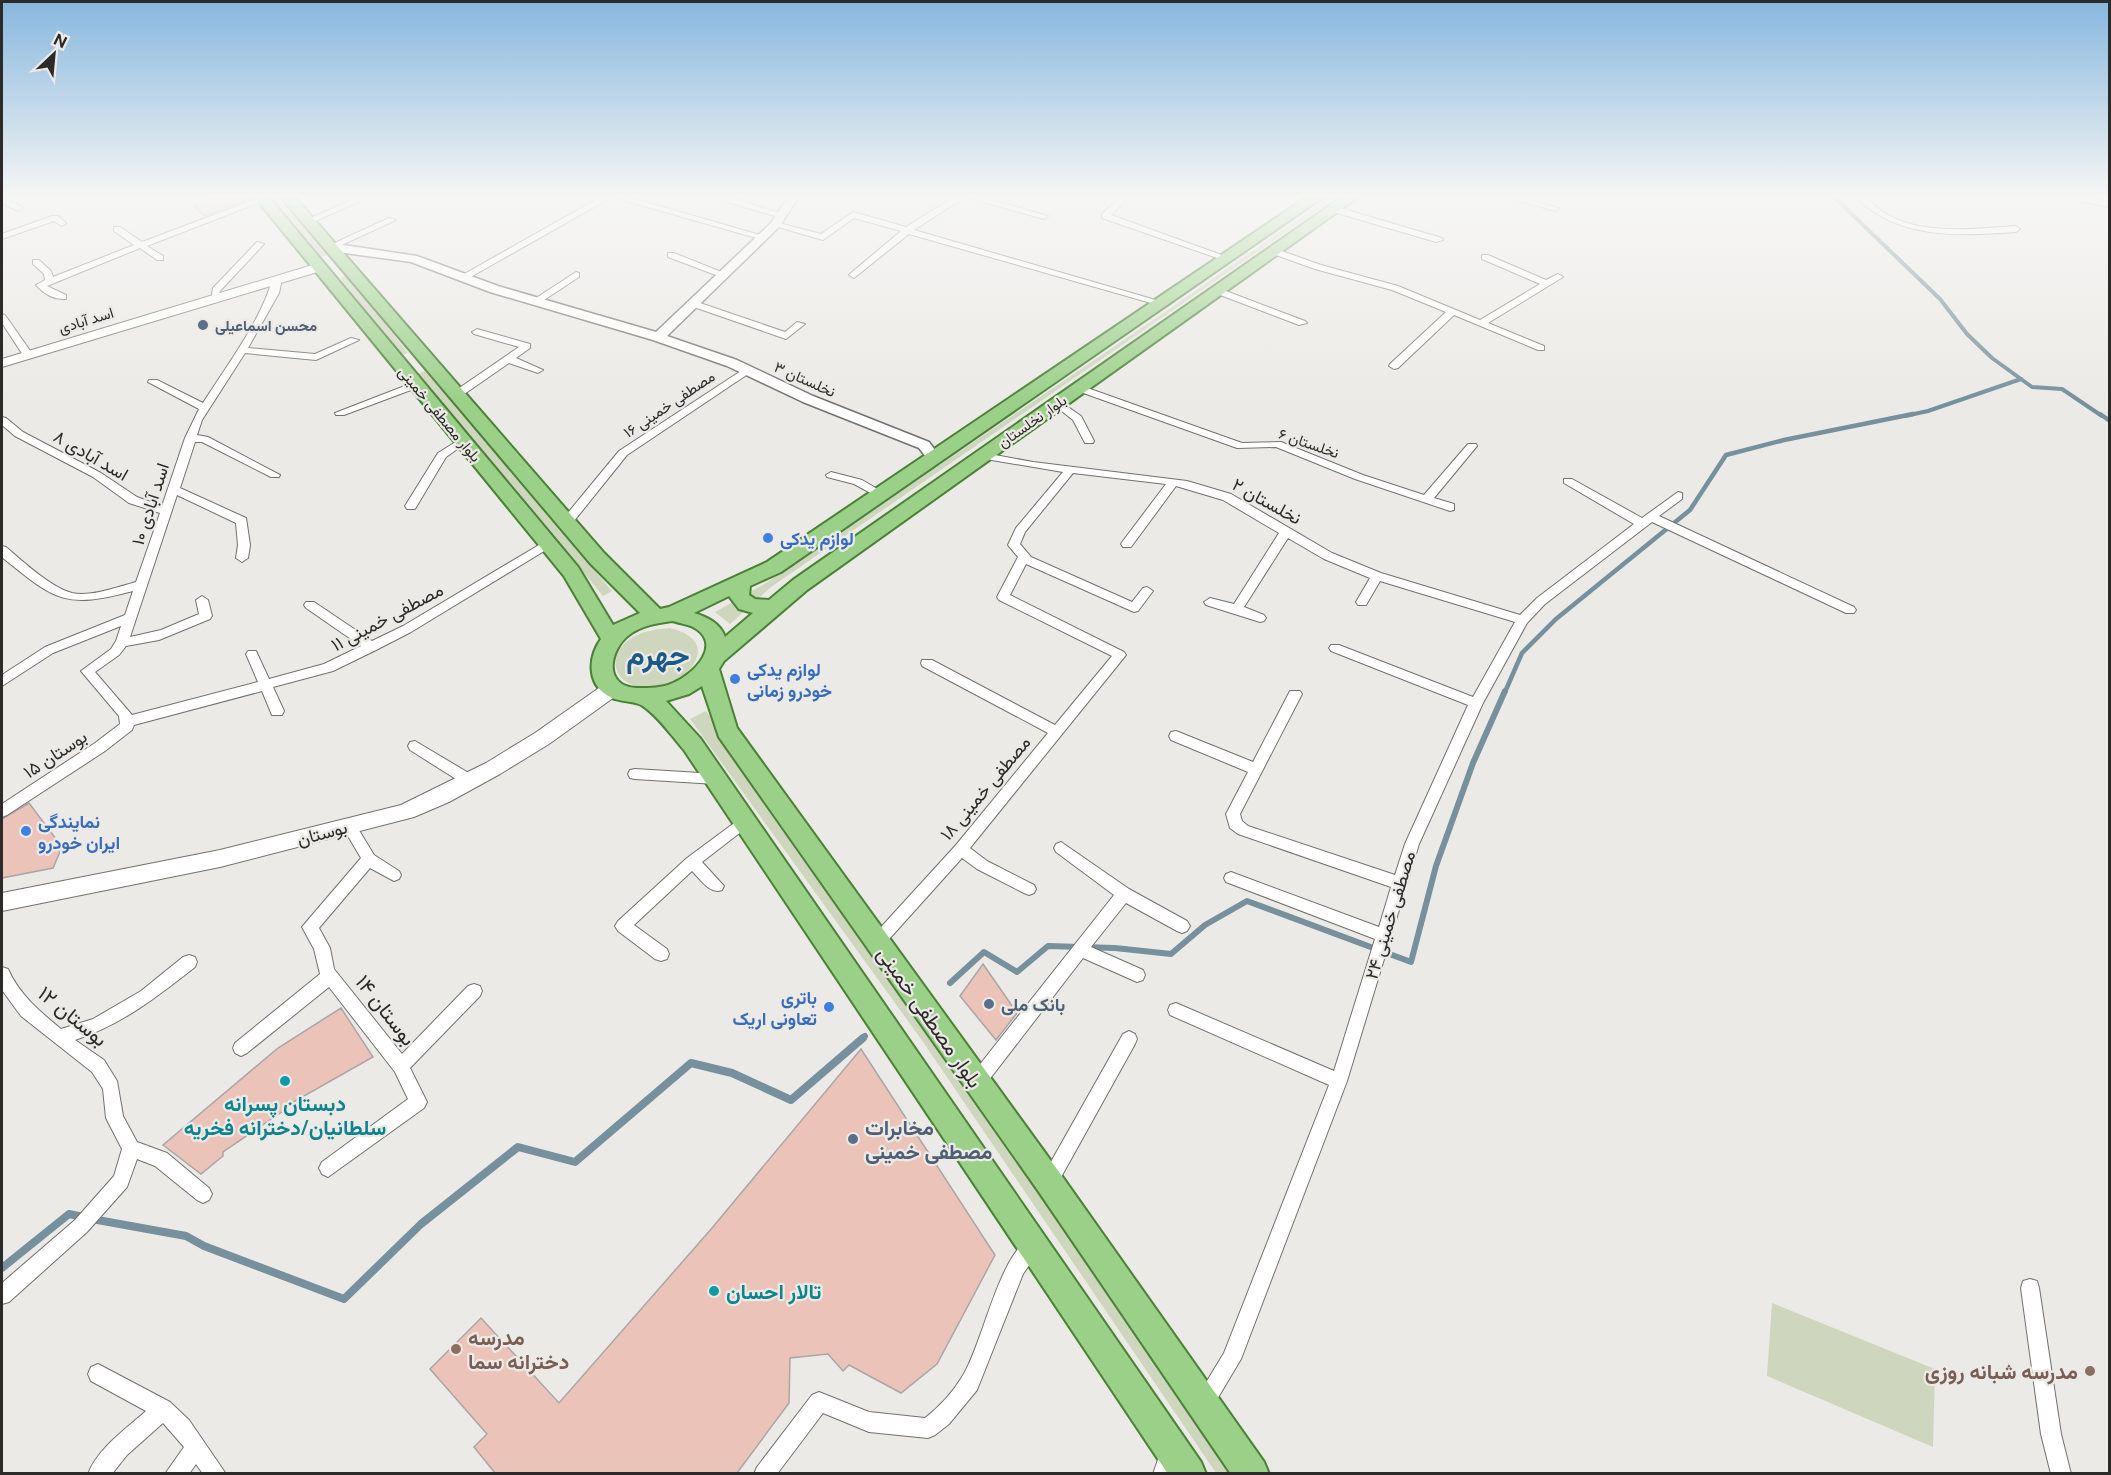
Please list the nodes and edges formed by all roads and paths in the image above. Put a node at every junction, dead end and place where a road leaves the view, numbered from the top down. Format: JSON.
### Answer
{"nodes":[{"id":1,"x":38,"y":264,"type":"edge"},
{"id":2,"x":91,"y":264,"type":"edge"},
{"id":3,"x":241,"y":264,"type":"edge"},
{"id":4,"x":316,"y":264,"type":"edge"},
{"id":5,"x":323,"y":264,"type":"edge"},
{"id":6,"x":343,"y":264,"type":"edge"},
{"id":7,"x":426,"y":264,"type":"edge"},
{"id":8,"x":489,"y":264,"type":"edge"},
{"id":9,"x":694,"y":264,"type":"edge"},
{"id":10,"x":735,"y":264,"type":"edge"},
{"id":11,"x":867,"y":264,"type":"edge"},
{"id":12,"x":1025,"y":264,"type":"edge"},
{"id":13,"x":1218,"y":264,"type":"edge"},
{"id":14,"x":1255,"y":264,"type":"edge"},
{"id":15,"x":1309,"y":264,"type":"edge"},
{"id":16,"x":1499,"y":264,"type":"edge"},
{"id":17,"x":319,"y":267,"type":"junction"},
{"id":18,"x":576,"y":275,"type":"dead end"},
{"id":19,"x":724,"y":275,"type":"junction"},
{"id":20,"x":854,"y":275,"type":"dead end"},
{"id":21,"x":1558,"y":277,"type":"dead end"},
{"id":22,"x":464,"y":278,"type":"junction"},
{"id":23,"x":277,"y":279,"type":"junction"},
{"id":24,"x":49,"y":280,"type":"junction"},
{"id":25,"x":1547,"y":284,"type":"junction"},
{"id":26,"x":1218,"y":291,"type":"junction"},
{"id":27,"x":63,"y":297,"type":"dead end"},
{"id":28,"x":214,"y":298,"type":"junction"},
{"id":29,"x":535,"y":302,"type":"junction"},
{"id":30,"x":1161,"y":303,"type":"junction"},
{"id":31,"x":693,"y":304,"type":"junction"},
{"id":32,"x":1453,"y":311,"type":"junction"},
{"id":33,"x":2,"y":317,"type":"edge"},
{"id":34,"x":1302,"y":323,"type":"dead end"},
{"id":35,"x":1481,"y":323,"type":"junction"},
{"id":36,"x":800,"y":324,"type":"dead end"},
{"id":37,"x":477,"y":332,"type":"dead end"},
{"id":38,"x":658,"y":338,"type":"junction"},
{"id":39,"x":354,"y":340,"type":"dead end"},
{"id":40,"x":1541,"y":348,"type":"dead end"},
{"id":41,"x":242,"y":350,"type":"junction"},
{"id":42,"x":28,"y":355,"type":"junction"},
{"id":43,"x":508,"y":359,"type":"junction"},
{"id":44,"x":427,"y":361,"type":"junction"},
{"id":45,"x":2,"y":363,"type":"edge"},
{"id":46,"x":1394,"y":366,"type":"dead end"},
{"id":47,"x":403,"y":369,"type":"junction"},
{"id":48,"x":538,"y":369,"type":"dead end"},
{"id":49,"x":747,"y":370,"type":"junction"},
{"id":50,"x":153,"y":382,"type":"dead end"},
{"id":51,"x":415,"y":385,"type":"junction"},
{"id":52,"x":1079,"y":388,"type":"junction"},
{"id":53,"x":456,"y":395,"type":"junction"},
{"id":54,"x":1058,"y":403,"type":"junction"},
{"id":55,"x":205,"y":408,"type":"junction"},
{"id":56,"x":340,"y":413,"type":"dead end"},
{"id":57,"x":2,"y":420,"type":"edge"},
{"id":58,"x":190,"y":438,"type":"junction"},
{"id":59,"x":462,"y":441,"type":"junction"},
{"id":60,"x":1089,"y":441,"type":"dead end"},
{"id":61,"x":1472,"y":446,"type":"dead end"},
{"id":62,"x":984,"y":456,"type":"junction"},
{"id":63,"x":934,"y":458,"type":"junction"},
{"id":64,"x":1071,"y":469,"type":"junction"},
{"id":65,"x":274,"y":475,"type":"dead end"},
{"id":66,"x":831,"y":475,"type":"dead end"},
{"id":67,"x":1173,"y":482,"type":"junction"},
{"id":68,"x":1569,"y":482,"type":"dead end"},
{"id":69,"x":173,"y":489,"type":"junction"},
{"id":70,"x":880,"y":494,"type":"junction"},
{"id":71,"x":1678,"y":496,"type":"dead end"},
{"id":72,"x":1427,"y":499,"type":"junction"},
{"id":73,"x":411,"y":506,"type":"dead end"},
{"id":74,"x":1450,"y":507,"type":"dead end"},
{"id":75,"x":167,"y":512,"type":"junction"},
{"id":76,"x":1647,"y":520,"type":"junction"},
{"id":77,"x":566,"y":523,"type":"junction"},
{"id":78,"x":1286,"y":531,"type":"junction"},
{"id":79,"x":1127,"y":544,"type":"dead end"},
{"id":80,"x":548,"y":545,"type":"junction"},
{"id":81,"x":2,"y":550,"type":"edge"},
{"id":82,"x":1024,"y":557,"type":"junction"},
{"id":83,"x":242,"y":558,"type":"dead end"},
{"id":84,"x":1377,"y":576,"type":"junction"},
{"id":85,"x":742,"y":582,"type":"junction"},
{"id":86,"x":142,"y":585,"type":"junction"},
{"id":87,"x":1147,"y":591,"type":"dead end"},
{"id":88,"x":201,"y":600,"type":"dead end"},
{"id":89,"x":1210,"y":602,"type":"dead end"},
{"id":90,"x":1362,"y":602,"type":"dead end"},
{"id":91,"x":310,"y":605,"type":"dead end"},
{"id":92,"x":773,"y":607,"type":"junction"},
{"id":93,"x":1237,"y":609,"type":"junction"},
{"id":94,"x":1850,"y":610,"type":"dead end"},
{"id":95,"x":664,"y":615,"type":"junction"},
{"id":96,"x":131,"y":617,"type":"junction"},
{"id":97,"x":1260,"y":618,"type":"dead end"},
{"id":98,"x":1522,"y":620,"type":"junction"},
{"id":99,"x":610,"y":639,"type":"junction"},
{"id":100,"x":122,"y":642,"type":"junction"},
{"id":101,"x":372,"y":647,"type":"junction"},
{"id":102,"x":1335,"y":648,"type":"dead end"},
{"id":103,"x":252,"y":654,"type":"dead end"},
{"id":104,"x":712,"y":663,"type":"junction"},
{"id":105,"x":927,"y":663,"type":"dead end"},
{"id":106,"x":5,"y":674,"type":"edge"},
{"id":107,"x":264,"y":684,"type":"junction"},
{"id":108,"x":613,"y":688,"type":"junction"},
{"id":109,"x":1295,"y":694,"type":"dead end"},
{"id":110,"x":647,"y":697,"type":"junction"},
{"id":111,"x":1476,"y":703,"type":"junction"},
{"id":112,"x":277,"y":711,"type":"dead end"},
{"id":113,"x":126,"y":724,"type":"junction"},
{"id":114,"x":1057,"y":732,"type":"junction"},
{"id":115,"x":1176,"y":736,"type":"dead end"},
{"id":116,"x":416,"y":746,"type":"dead end"},
{"id":117,"x":1256,"y":769,"type":"junction"},
{"id":118,"x":635,"y":774,"type":"dead end"},
{"id":119,"x":716,"y":779,"type":"junction"},
{"id":120,"x":472,"y":782,"type":"junction"},
{"id":121,"x":2,"y":811,"type":"edge"},
{"id":122,"x":745,"y":821,"type":"junction"},
{"id":123,"x":349,"y":826,"type":"junction"},
{"id":124,"x":1061,"y":848,"type":"dead end"},
{"id":125,"x":961,"y":849,"type":"junction"},
{"id":126,"x":369,"y":859,"type":"junction"},
{"id":127,"x":692,"y":862,"type":"junction"},
{"id":128,"x":394,"y":875,"type":"dead end"},
{"id":129,"x":1231,"y":878,"type":"dead end"},
{"id":130,"x":1399,"y":883,"type":"junction"},
{"id":131,"x":717,"y":886,"type":"dead end"},
{"id":132,"x":1029,"y":890,"type":"dead end"},
{"id":133,"x":1124,"y":894,"type":"junction"},
{"id":134,"x":2,"y":902,"type":"edge"},
{"id":135,"x":1182,"y":926,"type":"dead end"},
{"id":136,"x":1383,"y":935,"type":"junction"},
{"id":137,"x":876,"y":942,"type":"junction"},
{"id":138,"x":1081,"y":950,"type":"junction"},
{"id":139,"x":661,"y":954,"type":"dead end"},
{"id":140,"x":189,"y":963,"type":"dead end"},
{"id":141,"x":2,"y":974,"type":"edge"},
{"id":142,"x":1137,"y":975,"type":"dead end"},
{"id":143,"x":330,"y":976,"type":"junction"},
{"id":144,"x":474,"y":991,"type":"dead end"},
{"id":145,"x":1176,"y":1010,"type":"dead end"},
{"id":146,"x":59,"y":1038,"type":"junction"},
{"id":147,"x":1129,"y":1039,"type":"dead end"},
{"id":148,"x":241,"y":1048,"type":"dead end"},
{"id":149,"x":401,"y":1066,"type":"junction"},
{"id":150,"x":1339,"y":1081,"type":"junction"},
{"id":151,"x":976,"y":1083,"type":"junction"},
{"id":152,"x":131,"y":1148,"type":"junction"},
{"id":153,"x":328,"y":1168,"type":"dead end"},
{"id":154,"x":1049,"y":1182,"type":"junction"},
{"id":155,"x":202,"y":1194,"type":"dead end"},
{"id":156,"x":1034,"y":1245,"type":"junction"},
{"id":157,"x":2030,"y":1288,"type":"dead end"},
{"id":158,"x":2,"y":1295,"type":"edge"},
{"id":159,"x":98,"y":1374,"type":"dead end"},
{"id":160,"x":1203,"y":1404,"type":"junction"},
{"id":161,"x":163,"y":1409,"type":"junction"},
{"id":162,"x":197,"y":1447,"type":"junction"},
{"id":163,"x":1167,"y":1460,"type":"edge"},
{"id":164,"x":98,"y":1473,"type":"edge"},
{"id":165,"x":175,"y":1473,"type":"edge"},
{"id":166,"x":216,"y":1473,"type":"edge"},
{"id":167,"x":764,"y":1473,"type":"edge"},
{"id":168,"x":1189,"y":1473,"type":"edge"},
{"id":169,"x":1252,"y":1473,"type":"edge"},
{"id":170,"x":2061,"y":1473,"type":"edge"}],
"edges":[{"from":1,"to":24,"type":"street"},
{"from":2,"to":24,"type":"street"},
{"from":3,"to":28,"type":"street"},
{"from":4,"to":17,"type":"main road","name":"بلوار مصطفی خمینی"},
{"from":5,"to":17,"type":"main road"},
{"from":6,"to":44,"type":"main road","name":"بلوار مصطفی خمینی"},
{"from":7,"to":22,"type":"street","name":"نخلستان ۳"},
{"from":8,"to":22,"type":"street"},
{"from":9,"to":19,"type":"street"},
{"from":10,"to":19,"type":"street"},
{"from":11,"to":20,"type":"street"},
{"from":12,"to":30,"type":"street"},
{"from":13,"to":30,"type":"main road","name":"بلوار نخلستان"},
{"from":14,"to":26,"type":"main road","name":"بلوار نخلستان"},
{"from":15,"to":32,"type":"street"},
{"from":16,"to":25,"type":"street"},
{"from":17,"to":23,"type":"main road","name":"اسد آبادی"},
{"from":17,"to":47,"type":"main road","name":"بلوار مصطفی خمینی"},
{"from":18,"to":29,"type":"street"},
{"from":19,"to":31,"type":"street"},
{"from":21,"to":25,"type":"street"},
{"from":22,"to":29,"type":"street","name":"نخلستان ۳"},
{"from":23,"to":28,"type":"main road","name":"اسد آبادی"},
{"from":23,"to":41,"type":"street","name":"اسد آبادی ۱۰"},
{"from":24,"to":27,"type":"street"},
{"from":25,"to":35,"type":"street"},
{"from":26,"to":34,"type":"street"},
{"from":26,"to":52,"type":"main road","name":"بلوار نخلستان"},
{"from":28,"to":42,"type":"main road","name":"اسد آبادی"},
{"from":29,"to":38,"type":"street","name":"نخلستان ۳"},
{"from":30,"to":63,"type":"main road","name":"بلوار نخلستان"},
{"from":31,"to":36,"type":"street"},
{"from":31,"to":38,"type":"street"},
{"from":32,"to":35,"type":"street"},
{"from":32,"to":46,"type":"street"},
{"from":33,"to":42,"type":"street"},
{"from":35,"to":40,"type":"street"},
{"from":37,"to":43,"type":"street"},
{"from":38,"to":49,"type":"street","name":"نخلستان ۳"},
{"from":39,"to":41,"type":"street"},
{"from":41,"to":55,"type":"street","name":"اسد آبادی ۱۰"},
{"from":42,"to":45,"type":"main road","name":"اسد آبادی"},
{"from":43,"to":48,"type":"street"},
{"from":43,"to":53,"type":"street"},
{"from":44,"to":47,"type":"main road"},
{"from":44,"to":53,"type":"main road","name":"بلوار مصطفی خمینی"},
{"from":47,"to":51,"type":"main road","name":"بلوار مصطفی خمینی"},
{"from":49,"to":63,"type":"street","name":"نخلستان ۳"},
{"from":49,"to":77,"type":"street","name":"مصطفی خمینی ۱۶"},
{"from":50,"to":55,"type":"street"},
{"from":51,"to":56,"type":"street"},
{"from":51,"to":59,"type":"main road","name":"بلوار مصطفی خمینی"},
{"from":52,"to":54,"type":"main road","name":"بلوار نخلستان"},
{"from":52,"to":72,"type":"street","name":"نخلستان ۶"},
{"from":53,"to":77,"type":"main road","name":"بلوار مصطفی خمینی"},
{"from":54,"to":60,"type":"street"},
{"from":54,"to":62,"type":"main road","name":"بلوار نخلستان"},
{"from":55,"to":58,"type":"street","name":"اسد آبادی ۱۰"},
{"from":57,"to":75,"type":"street","name":"اسد آبادی ۸"},
{"from":58,"to":65,"type":"street"},
{"from":58,"to":69,"type":"street","name":"اسد آبادی ۱۰"},
{"from":59,"to":73,"type":"street"},
{"from":59,"to":80,"type":"main road","name":"بلوار مصطفی خمینی"},
{"from":61,"to":72,"type":"street"},
{"from":62,"to":64,"type":"street","name":"نخلستان ۲"},
{"from":62,"to":92,"type":"main road","name":"بلوار نخلستان"},
{"from":63,"to":70,"type":"main road","name":"بلوار نخلستان"},
{"from":64,"to":67,"type":"street","name":"نخلستان ۲"},
{"from":64,"to":82,"type":"street"},
{"from":66,"to":70,"type":"street"},
{"from":67,"to":78,"type":"street","name":"نخلستان ۲"},
{"from":67,"to":79,"type":"street"},
{"from":68,"to":76,"type":"street"},
{"from":69,"to":75,"type":"street","name":"اسد آبادی ۱۰"},
{"from":69,"to":83,"type":"street"},
{"from":70,"to":85,"type":"main road","name":"بلوار نخلستان"},
{"from":71,"to":76,"type":"street","name":"مصطفی خمینی ۲۴"},
{"from":72,"to":74,"type":"street","name":"نخلستان ۶"},
{"from":75,"to":86,"type":"street","name":"اسد آبادی ۱۰"},
{"from":76,"to":94,"type":"street"},
{"from":76,"to":98,"type":"street","name":"مصطفی خمینی ۲۴"},
{"from":77,"to":95,"type":"main road","name":"بلوار مصطفی خمینی"},
{"from":78,"to":84,"type":"street","name":"نخلستان ۲"},
{"from":78,"to":93,"type":"street"},
{"from":80,"to":99,"type":"main road","name":"بلوار مصطفی خمینی"},
{"from":80,"to":101,"type":"street","name":"مصطفی خمینی ۱۱"},
{"from":81,"to":86,"type":"street"},
{"from":82,"to":87,"type":"street"},
{"from":82,"to":114,"type":"street","name":"مصطفی خمینی ۱۸"},
{"from":84,"to":90,"type":"street"},
{"from":84,"to":98,"type":"street","name":"نخلستان ۲"},
{"from":85,"to":92,"type":"main road"},
{"from":85,"to":95,"type":"main road","name":"بلوار نخلستان"},
{"from":86,"to":96,"type":"street","name":"اسد آبادی ۱۰"},
{"from":88,"to":100,"type":"street"},
{"from":89,"to":93,"type":"street"},
{"from":91,"to":101,"type":"street"},
{"from":92,"to":104,"type":"main road","name":"بلوار نخلستان"},
{"from":93,"to":97,"type":"street"},
{"from":95,"to":99,"type":"main road"},
{"from":95,"to":104,"type":"main road"},
{"from":96,"to":100,"type":"street","name":"اسد آبادی ۱۰"},
{"from":96,"to":106,"type":"street"},
{"from":98,"to":111,"type":"street","name":"مصطفی خمینی ۲۴"},
{"from":99,"to":108,"type":"main road"},
{"from":100,"to":113,"type":"street","name":"اسد آبادی ۱۰"},
{"from":101,"to":107,"type":"street","name":"مصطفی خمینی ۱۱"},
{"from":102,"to":111,"type":"street"},
{"from":103,"to":107,"type":"street"},
{"from":104,"to":110,"type":"main road"},
{"from":104,"to":137,"type":"main road","name":"بلوار مصطفی خمینی"},
{"from":105,"to":114,"type":"street"},
{"from":107,"to":112,"type":"street"},
{"from":107,"to":113,"type":"street","name":"مصطفی خمینی ۱۱"},
{"from":108,"to":110,"type":"main road"},
{"from":108,"to":120,"type":"main road","name":"بوستان"},
{"from":109,"to":117,"type":"street"},
{"from":110,"to":119,"type":"main road"},
{"from":111,"to":130,"type":"street","name":"مصطفی خمینی ۲۴"},
{"from":113,"to":121,"type":"street","name":"بوستان ۱۵"},
{"from":114,"to":125,"type":"street","name":"مصطفی خمینی ۱۸"},
{"from":115,"to":117,"type":"street"},
{"from":116,"to":120,"type":"street"},
{"from":117,"to":130,"type":"street"},
{"from":118,"to":119,"type":"street"},
{"from":119,"to":122,"type":"main road"},
{"from":120,"to":123,"type":"main road","name":"بوستان"},
{"from":122,"to":127,"type":"street"},
{"from":122,"to":156,"type":"main road"},
{"from":123,"to":126,"type":"street"},
{"from":123,"to":134,"type":"main road","name":"بوستان"},
{"from":124,"to":133,"type":"street"},
{"from":125,"to":132,"type":"street"},
{"from":125,"to":137,"type":"street","name":"مصطفی خمینی ۱۸"},
{"from":126,"to":128,"type":"street"},
{"from":126,"to":143,"type":"street","name":"بوستان ۱۴"},
{"from":127,"to":131,"type":"street"},
{"from":127,"to":139,"type":"street"},
{"from":129,"to":136,"type":"street"},
{"from":130,"to":136,"type":"street","name":"مصطفی خمینی ۲۴"},
{"from":133,"to":135,"type":"street"},
{"from":133,"to":138,"type":"street"},
{"from":136,"to":150,"type":"street","name":"مصطفی خمینی ۲۴"},
{"from":137,"to":151,"type":"main road","name":"بلوار مصطفی خمینی"},
{"from":138,"to":142,"type":"street"},
{"from":138,"to":151,"type":"street"},
{"from":140,"to":146,"type":"street"},
{"from":141,"to":146,"type":"street","name":"۱۲ بوستان"},
{"from":143,"to":148,"type":"street"},
{"from":143,"to":149,"type":"street","name":"بوستان ۱۴"},
{"from":144,"to":149,"type":"street"},
{"from":145,"to":150,"type":"street"},
{"from":146,"to":152,"type":"street","name":"۱۲ بوستان"},
{"from":147,"to":154,"type":"street"},
{"from":149,"to":153,"type":"street","name":"بوستان ۱۴"},
{"from":150,"to":160,"type":"street","name":"مصطفی خمینی ۲۴"},
{"from":151,"to":154,"type":"main road","name":"بلوار مصطفی خمینی"},
{"from":152,"to":155,"type":"street"},
{"from":152,"to":158,"type":"street"},
{"from":154,"to":160,"type":"main road","name":"بلوار مصطفی خمینی"},
{"from":156,"to":163,"type":"main road"},
{"from":156,"to":167,"type":"street"},
{"from":157,"to":170,"type":"street"},
{"from":159,"to":161,"type":"street"},
{"from":160,"to":169,"type":"main road","name":"بلوار مصطفی خمینی"},
{"from":161,"to":162,"type":"street"},
{"from":161,"to":164,"type":"street"},
{"from":162,"to":165,"type":"street"},
{"from":162,"to":166,"type":"street"},
{"from":163,"to":168,"type":"main road"}]}
